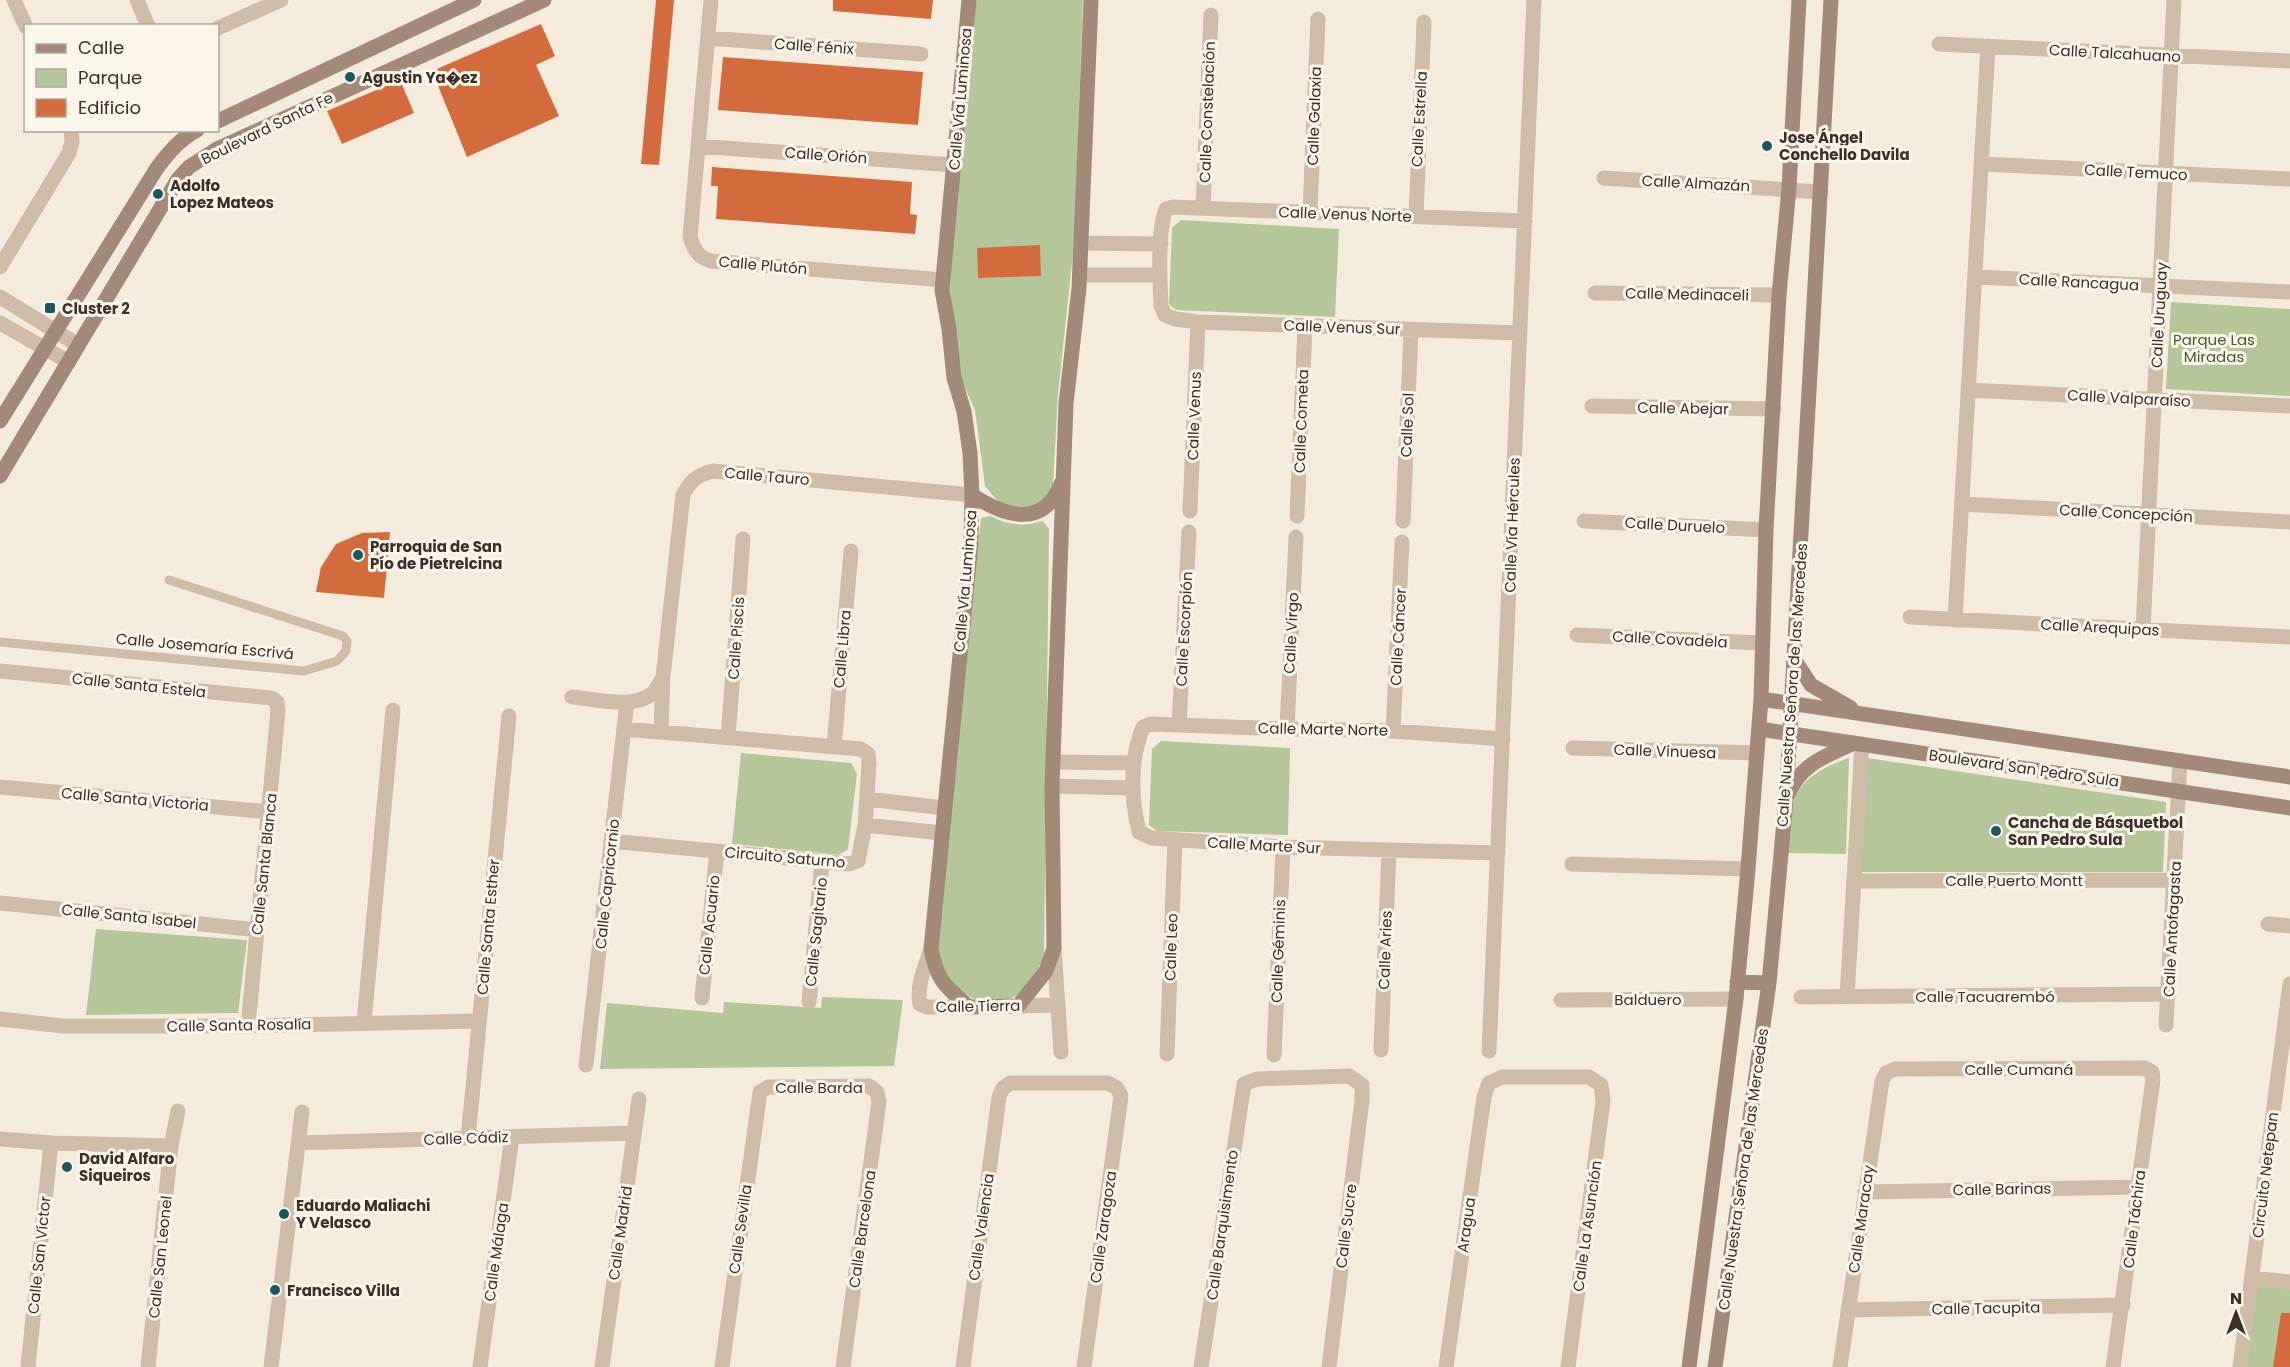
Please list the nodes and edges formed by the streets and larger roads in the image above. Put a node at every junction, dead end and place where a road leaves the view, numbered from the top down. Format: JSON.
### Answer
{"nodes":[{"id":1,"x":14,"y":0,"type":"edge"},
{"id":2,"x":137,"y":0,"type":"edge"},
{"id":3,"x":474,"y":0,"type":"edge"},
{"id":4,"x":544,"y":0,"type":"edge"},
{"id":5,"x":711,"y":0,"type":"edge"},
{"id":6,"x":969,"y":0,"type":"edge"},
{"id":7,"x":1091,"y":0,"type":"edge"},
{"id":8,"x":1534,"y":0,"type":"edge"},
{"id":9,"x":1800,"y":0,"type":"edge"},
{"id":10,"x":2174,"y":0,"type":"edge"},
{"id":11,"x":271,"y":2,"type":"edge"},
{"id":12,"x":1833,"y":2,"type":"edge"},
{"id":13,"x":1211,"y":15,"type":"dead end"},
{"id":14,"x":1318,"y":19,"type":"dead end"},
{"id":15,"x":1424,"y":22,"type":"dead end"},
{"id":16,"x":25,"y":24,"type":"edge"},
{"id":17,"x":147,"y":24,"type":"edge"},
{"id":18,"x":219,"y":28,"type":"edge"},
{"id":19,"x":708,"y":38,"type":"junction"},
{"id":20,"x":1939,"y":44,"type":"dead end"},
{"id":21,"x":1988,"y":46,"type":"junction"},
{"id":22,"x":921,"y":54,"type":"dead end"},
{"id":23,"x":2170,"y":56,"type":"junction"},
{"id":24,"x":2290,"y":61,"type":"edge"},
{"id":25,"x":219,"y":121,"type":"edge"},
{"id":26,"x":194,"y":132,"type":"edge"},
{"id":27,"x":71,"y":136,"type":"edge"},
{"id":28,"x":698,"y":146,"type":"junction"},
{"id":29,"x":1982,"y":164,"type":"junction"},
{"id":30,"x":954,"y":165,"type":"junction"},
{"id":31,"x":2166,"y":173,"type":"junction"},
{"id":32,"x":1604,"y":178,"type":"dead end"},
{"id":33,"x":2290,"y":179,"type":"edge"},
{"id":34,"x":1789,"y":188,"type":"junction"},
{"id":35,"x":1821,"y":192,"type":"junction"},
{"id":36,"x":1203,"y":208,"type":"junction"},
{"id":37,"x":1310,"y":212,"type":"junction"},
{"id":38,"x":1416,"y":216,"type":"junction"},
{"id":39,"x":1524,"y":220,"type":"junction"},
{"id":40,"x":1081,"y":243,"type":"junction"},
{"id":41,"x":1161,"y":244,"type":"junction"},
{"id":42,"x":1,"y":262,"type":"edge"},
{"id":43,"x":1080,"y":275,"type":"junction"},
{"id":44,"x":1160,"y":275,"type":"junction"},
{"id":45,"x":1975,"y":277,"type":"junction"},
{"id":46,"x":944,"y":280,"type":"junction"},
{"id":47,"x":2160,"y":286,"type":"junction"},
{"id":48,"x":2290,"y":292,"type":"edge"},
{"id":49,"x":1595,"y":293,"type":"dead end"},
{"id":50,"x":1779,"y":295,"type":"junction"},
{"id":51,"x":0,"y":297,"type":"edge"},
{"id":52,"x":1198,"y":322,"type":"junction"},
{"id":53,"x":0,"y":324,"type":"edge"},
{"id":54,"x":1305,"y":326,"type":"junction"},
{"id":55,"x":1411,"y":329,"type":"junction"},
{"id":56,"x":57,"y":331,"type":"junction"},
{"id":57,"x":1520,"y":333,"type":"junction"},
{"id":58,"x":78,"y":345,"type":"junction"},
{"id":59,"x":45,"y":348,"type":"junction"},
{"id":60,"x":69,"y":362,"type":"junction"},
{"id":61,"x":1969,"y":390,"type":"junction"},
{"id":62,"x":2155,"y":399,"type":"junction"},
{"id":63,"x":1592,"y":406,"type":"dead end"},
{"id":64,"x":2290,"y":406,"type":"edge"},
{"id":65,"x":1774,"y":410,"type":"junction"},
{"id":66,"x":0,"y":421,"type":"edge"},
{"id":67,"x":0,"y":476,"type":"edge"},
{"id":68,"x":1064,"y":478,"type":"junction"},
{"id":69,"x":972,"y":495,"type":"junction"},
{"id":70,"x":1962,"y":504,"type":"junction"},
{"id":71,"x":1190,"y":511,"type":"dead end"},
{"id":72,"x":2149,"y":514,"type":"junction"},
{"id":73,"x":1297,"y":516,"type":"dead end"},
{"id":74,"x":1403,"y":521,"type":"dead end"},
{"id":75,"x":1584,"y":521,"type":"dead end"},
{"id":76,"x":2290,"y":522,"type":"edge"},
{"id":77,"x":1767,"y":530,"type":"junction"},
{"id":78,"x":1189,"y":532,"type":"dead end"},
{"id":79,"x":1296,"y":537,"type":"dead end"},
{"id":80,"x":743,"y":539,"type":"dead end"},
{"id":81,"x":1402,"y":542,"type":"dead end"},
{"id":82,"x":851,"y":551,"type":"dead end"},
{"id":83,"x":1910,"y":617,"type":"dead end"},
{"id":84,"x":1955,"y":620,"type":"junction"},
{"id":85,"x":2143,"y":629,"type":"junction"},
{"id":86,"x":1577,"y":635,"type":"dead end"},
{"id":87,"x":2290,"y":637,"type":"edge"},
{"id":88,"x":1762,"y":643,"type":"junction"},
{"id":89,"x":1794,"y":658,"type":"junction"},
{"id":90,"x":0,"y":671,"type":"edge"},
{"id":91,"x":663,"y":677,"type":"junction"},
{"id":92,"x":572,"y":698,"type":"dead end"},
{"id":93,"x":1761,"y":699,"type":"junction"},
{"id":94,"x":277,"y":702,"type":"joint"},
{"id":95,"x":627,"y":702,"type":"junction"},
{"id":96,"x":1791,"y":702,"type":"junction"},
{"id":97,"x":393,"y":710,"type":"dead end"},
{"id":98,"x":1858,"y":713,"type":"junction"},
{"id":99,"x":508,"y":716,"type":"dead end"},
{"id":100,"x":1179,"y":725,"type":"junction"},
{"id":101,"x":1143,"y":727,"type":"joint"},
{"id":102,"x":624,"y":729,"type":"junction"},
{"id":103,"x":1287,"y":729,"type":"junction"},
{"id":104,"x":1759,"y":729,"type":"junction"},
{"id":105,"x":1393,"y":731,"type":"junction"},
{"id":106,"x":661,"y":732,"type":"junction"},
{"id":107,"x":1790,"y":732,"type":"junction"},
{"id":108,"x":728,"y":738,"type":"junction"},
{"id":109,"x":1503,"y":739,"type":"junction"},
{"id":110,"x":1858,"y":743,"type":"junction"},
{"id":111,"x":834,"y":747,"type":"junction"},
{"id":112,"x":1573,"y":748,"type":"dead end"},
{"id":113,"x":1757,"y":753,"type":"junction"},
{"id":114,"x":2180,"y":760,"type":"junction"},
{"id":115,"x":1054,"y":762,"type":"junction"},
{"id":116,"x":1134,"y":763,"type":"junction"},
{"id":117,"x":2290,"y":777,"type":"edge"},
{"id":118,"x":1053,"y":786,"type":"junction"},
{"id":119,"x":0,"y":787,"type":"edge"},
{"id":120,"x":1133,"y":788,"type":"junction"},
{"id":121,"x":2178,"y":791,"type":"junction"},
{"id":122,"x":867,"y":799,"type":"junction"},
{"id":123,"x":1786,"y":800,"type":"junction"},
{"id":124,"x":944,"y":808,"type":"junction"},
{"id":125,"x":2290,"y":808,"type":"edge"},
{"id":126,"x":270,"y":812,"type":"junction"},
{"id":127,"x":865,"y":825,"type":"junction"},
{"id":128,"x":942,"y":833,"type":"junction"},
{"id":129,"x":1175,"y":840,"type":"junction"},
{"id":130,"x":611,"y":841,"type":"junction"},
{"id":131,"x":1282,"y":847,"type":"junction"},
{"id":132,"x":1389,"y":850,"type":"junction"},
{"id":133,"x":717,"y":851,"type":"junction"},
{"id":134,"x":1498,"y":853,"type":"junction"},
{"id":135,"x":822,"y":862,"type":"junction"},
{"id":136,"x":1572,"y":864,"type":"dead end"},
{"id":137,"x":1748,"y":869,"type":"junction"},
{"id":138,"x":2174,"y":880,"type":"junction"},
{"id":139,"x":1854,"y":881,"type":"junction"},
{"id":140,"x":0,"y":903,"type":"edge"},
{"id":141,"x":2268,"y":924,"type":"dead end"},
{"id":142,"x":2290,"y":926,"type":"edge"},
{"id":143,"x":258,"y":930,"type":"junction"},
{"id":144,"x":1054,"y":948,"type":"junction"},
{"id":145,"x":931,"y":950,"type":"junction"},
{"id":146,"x":1737,"y":982,"type":"junction"},
{"id":147,"x":1769,"y":983,"type":"junction"},
{"id":148,"x":2290,"y":984,"type":"edge"},
{"id":149,"x":2169,"y":994,"type":"junction"},
{"id":150,"x":1847,"y":997,"type":"junction"},
{"id":151,"x":702,"y":998,"type":"dead end"},
{"id":152,"x":1801,"y":998,"type":"dead end"},
{"id":153,"x":1736,"y":999,"type":"junction"},
{"id":154,"x":1561,"y":1000,"type":"dead end"},
{"id":155,"x":809,"y":1002,"type":"dead end"},
{"id":156,"x":1057,"y":1005,"type":"junction"},
{"id":157,"x":969,"y":1006,"type":"junction"},
{"id":158,"x":1017,"y":1006,"type":"junction"},
{"id":159,"x":0,"y":1019,"type":"edge"},
{"id":160,"x":479,"y":1021,"type":"junction"},
{"id":161,"x":363,"y":1023,"type":"junction"},
{"id":162,"x":2166,"y":1025,"type":"dead end"},
{"id":163,"x":248,"y":1026,"type":"junction"},
{"id":164,"x":1382,"y":1050,"type":"dead end"},
{"id":165,"x":1489,"y":1051,"type":"dead end"},
{"id":166,"x":1061,"y":1052,"type":"dead end"},
{"id":167,"x":1167,"y":1054,"type":"dead end"},
{"id":168,"x":1274,"y":1054,"type":"dead end"},
{"id":169,"x":586,"y":1065,"type":"dead end"},
{"id":170,"x":2152,"y":1072,"type":"joint"},
{"id":171,"x":1886,"y":1073,"type":"joint"},
{"id":172,"x":1362,"y":1085,"type":"joint"},
{"id":173,"x":1601,"y":1085,"type":"joint"},
{"id":174,"x":1117,"y":1088,"type":"joint"},
{"id":175,"x":760,"y":1092,"type":"joint"},
{"id":176,"x":877,"y":1092,"type":"joint"},
{"id":177,"x":639,"y":1099,"type":"dead end"},
{"id":178,"x":178,"y":1111,"type":"dead end"},
{"id":179,"x":302,"y":1112,"type":"dead end"},
{"id":180,"x":634,"y":1133,"type":"junction"},
{"id":181,"x":512,"y":1137,"type":"junction"},
{"id":182,"x":468,"y":1138,"type":"junction"},
{"id":183,"x":0,"y":1139,"type":"edge"},
{"id":184,"x":51,"y":1143,"type":"junction"},
{"id":185,"x":298,"y":1143,"type":"junction"},
{"id":186,"x":171,"y":1146,"type":"junction"},
{"id":187,"x":2138,"y":1187,"type":"junction"},
{"id":188,"x":1865,"y":1192,"type":"junction"},
{"id":189,"x":2252,"y":1278,"type":"junction"},
{"id":190,"x":2290,"y":1282,"type":"edge"},
{"id":191,"x":2123,"y":1305,"type":"junction"},
{"id":192,"x":1848,"y":1310,"type":"junction"},
{"id":193,"x":28,"y":1367,"type":"edge"},
{"id":194,"x":148,"y":1367,"type":"edge"},
{"id":195,"x":271,"y":1367,"type":"edge"},
{"id":196,"x":480,"y":1367,"type":"edge"},
{"id":197,"x":602,"y":1367,"type":"edge"},
{"id":198,"x":722,"y":1367,"type":"edge"},
{"id":199,"x":843,"y":1367,"type":"edge"},
{"id":200,"x":963,"y":1367,"type":"edge"},
{"id":201,"x":1084,"y":1367,"type":"edge"},
{"id":202,"x":1201,"y":1367,"type":"edge"},
{"id":203,"x":1329,"y":1367,"type":"edge"},
{"id":204,"x":1446,"y":1367,"type":"edge"},
{"id":205,"x":1568,"y":1367,"type":"edge"},
{"id":206,"x":1689,"y":1367,"type":"edge"},
{"id":207,"x":1715,"y":1367,"type":"edge"},
{"id":208,"x":1840,"y":1367,"type":"edge"},
{"id":209,"x":2114,"y":1367,"type":"edge"},
{"id":210,"x":2240,"y":1367,"type":"edge"}],
"edges":[{"from":1,"to":16,"type":"street"},
{"from":2,"to":17,"type":"street"},
{"from":3,"to":25,"type":"street","name":"Boulevard Santa Fe"},
{"from":4,"to":58,"type":"street","name":"Boulevard Santa Fe"},
{"from":5,"to":19,"type":"street","name":"Calle Plutón"},
{"from":6,"to":30,"type":"street","name":"Calle Vía Luminosa"},
{"from":7,"to":40,"type":"street"},
{"from":8,"to":39,"type":"street","name":"Calle Vía Hércules"},
{"from":9,"to":34,"type":"street","name":"Calle Nuestra Señora de las Mercedes"},
{"from":10,"to":23,"type":"street","name":"Calle Uruguay"},
{"from":11,"to":18,"type":"street"},
{"from":12,"to":35,"type":"street","name":"Calle Nuestra Señora de las Mercedes"},
{"from":13,"to":36,"type":"street","name":"Calle Constelación"},
{"from":14,"to":37,"type":"street","name":"Calle Galaxia"},
{"from":15,"to":38,"type":"street","name":"Calle Estrella"},
{"from":19,"to":22,"type":"street","name":"Calle Fénix"},
{"from":19,"to":28,"type":"street","name":"Calle Plutón"},
{"from":20,"to":21,"type":"street","name":"Calle Talcahuano"},
{"from":21,"to":23,"type":"street","name":"Calle Talcahuano"},
{"from":21,"to":29,"type":"street"},
{"from":23,"to":24,"type":"street","name":"Calle Talcahuano"},
{"from":23,"to":31,"type":"street","name":"Calle Uruguay"},
{"from":26,"to":56,"type":"street","name":"Boulevard Santa Fe"},
{"from":27,"to":42,"type":"street"},
{"from":28,"to":30,"type":"street","name":"Calle Orión"},
{"from":28,"to":46,"type":"street","name":"Calle Plutón"},
{"from":29,"to":31,"type":"street","name":"Calle Temuco"},
{"from":29,"to":45,"type":"street"},
{"from":30,"to":46,"type":"street","name":"Calle Vía Luminosa"},
{"from":31,"to":33,"type":"street","name":"Calle Temuco"},
{"from":31,"to":47,"type":"street","name":"Calle Uruguay"},
{"from":32,"to":34,"type":"street","name":"Calle Almazán"},
{"from":34,"to":35,"type":"street","name":"Calle Almazán"},
{"from":34,"to":50,"type":"street","name":"Calle Nuestra Señora de las Mercedes"},
{"from":35,"to":89,"type":"street","name":"Calle Nuestra Señora de las Mercedes"},
{"from":36,"to":37,"type":"street","name":"Calle Venus Norte"},
{"from":36,"to":41,"type":"street","name":"Calle Venus Norte"},
{"from":37,"to":38,"type":"street","name":"Calle Venus Norte"},
{"from":38,"to":39,"type":"street","name":"Calle Venus Norte"},
{"from":39,"to":57,"type":"street","name":"Calle Vía Hércules"},
{"from":40,"to":41,"type":"street"},
{"from":40,"to":43,"type":"street"},
{"from":41,"to":44,"type":"street"},
{"from":43,"to":44,"type":"street"},
{"from":43,"to":68,"type":"street"},
{"from":44,"to":52,"type":"street","name":"Calle Venus Sur"},
{"from":45,"to":47,"type":"street","name":"Calle Rancagua"},
{"from":45,"to":61,"type":"street"},
{"from":46,"to":69,"type":"street","name":"Calle Vía Luminosa"},
{"from":47,"to":48,"type":"street","name":"Calle Rancagua"},
{"from":47,"to":62,"type":"street","name":"Calle Uruguay"},
{"from":49,"to":50,"type":"street","name":"Calle Medinaceli"},
{"from":50,"to":65,"type":"street","name":"Calle Nuestra Señora de las Mercedes"},
{"from":51,"to":56,"type":"street"},
{"from":52,"to":54,"type":"street","name":"Calle Venus Sur"},
{"from":52,"to":71,"type":"street","name":"Calle Venus"},
{"from":53,"to":59,"type":"street"},
{"from":54,"to":55,"type":"street","name":"Calle Venus Sur"},
{"from":54,"to":73,"type":"street","name":"Calle Cometa"},
{"from":55,"to":57,"type":"street","name":"Calle Venus Sur"},
{"from":55,"to":74,"type":"street","name":"Calle Sol"},
{"from":56,"to":58,"type":"street"},
{"from":56,"to":59,"type":"street","name":"Boulevard Santa Fe"},
{"from":57,"to":109,"type":"street","name":"Calle Vía Hércules"},
{"from":58,"to":60,"type":"street","name":"Boulevard Santa Fe"},
{"from":59,"to":60,"type":"street"},
{"from":59,"to":66,"type":"street","name":"Boulevard Santa Fe"},
{"from":60,"to":67,"type":"street","name":"Boulevard Santa Fe"},
{"from":61,"to":62,"type":"street","name":"Calle Valparaíso"},
{"from":61,"to":70,"type":"street"},
{"from":62,"to":64,"type":"street","name":"Calle Valparaíso"},
{"from":62,"to":72,"type":"street","name":"Calle Uruguay"},
{"from":63,"to":65,"type":"street","name":"Calle Abejar"},
{"from":65,"to":77,"type":"street","name":"Calle Nuestra Señora de las Mercedes"},
{"from":68,"to":69,"type":"street"},
{"from":68,"to":115,"type":"street"},
{"from":69,"to":91,"type":"street","name":"Calle Tauro"},
{"from":69,"to":124,"type":"street","name":"Calle Vía Luminosa"},
{"from":70,"to":72,"type":"street","name":"Calle Concepción"},
{"from":70,"to":84,"type":"street"},
{"from":72,"to":76,"type":"street","name":"Calle Concepción"},
{"from":72,"to":85,"type":"street","name":"Calle Uruguay"},
{"from":75,"to":77,"type":"street","name":"Calle Duruelo"},
{"from":77,"to":88,"type":"street","name":"Calle Nuestra Señora de las Mercedes"},
{"from":78,"to":100,"type":"street","name":"Calle Escorpión"},
{"from":79,"to":103,"type":"street","name":"Calle Virgo"},
{"from":80,"to":108,"type":"street","name":"Calle Piscis"},
{"from":81,"to":105,"type":"street","name":"Calle Cáncer"},
{"from":82,"to":111,"type":"street","name":"Calle Libra"},
{"from":83,"to":84,"type":"street","name":"Calle Arequipas"},
{"from":84,"to":85,"type":"street","name":"Calle Arequipas"},
{"from":85,"to":87,"type":"street","name":"Calle Arequipas"},
{"from":86,"to":88,"type":"street","name":"Calle Covadela"},
{"from":88,"to":93,"type":"street","name":"Calle Nuestra Señora de las Mercedes"},
{"from":89,"to":96,"type":"street","name":"Calle Nuestra Señora de las Mercedes"},
{"from":89,"to":98,"type":"street"},
{"from":90,"to":94,"type":"street","name":"Calle Santa Estela"},
{"from":91,"to":95,"type":"street"},
{"from":91,"to":106,"type":"street","name":"Calle Tauro"},
{"from":92,"to":95,"type":"street"},
{"from":93,"to":96,"type":"street","name":"Boulevard San Pedro Sula"},
{"from":93,"to":104,"type":"street","name":"Calle Nuestra Señora de las Mercedes"},
{"from":94,"to":126,"type":"street","name":"Calle Santa Blanca"},
{"from":95,"to":102,"type":"street","name":"Calle Capricornio"},
{"from":96,"to":98,"type":"street","name":"Boulevard San Pedro Sula"},
{"from":96,"to":107,"type":"street","name":"Calle Nuestra Señora de las Mercedes"},
{"from":97,"to":161,"type":"street"},
{"from":98,"to":114,"type":"street","name":"Boulevard San Pedro Sula"},
{"from":99,"to":160,"type":"street","name":"Calle Santa Esther"},
{"from":100,"to":101,"type":"street","name":"Calle Marte Norte"},
{"from":100,"to":103,"type":"street","name":"Calle Marte Norte"},
{"from":101,"to":116,"type":"street","name":"Calle Marte Sur"},
{"from":102,"to":106,"type":"street","name":"Circuito Saturno"},
{"from":102,"to":130,"type":"street","name":"Calle Capricornio"},
{"from":103,"to":105,"type":"street","name":"Calle Marte Norte"},
{"from":104,"to":107,"type":"street","name":"Boulevard San Pedro Sula"},
{"from":104,"to":113,"type":"street","name":"Calle Nuestra Señora de las Mercedes"},
{"from":105,"to":109,"type":"street","name":"Calle Marte Norte"},
{"from":106,"to":108,"type":"street","name":"Circuito Saturno"},
{"from":107,"to":110,"type":"street","name":"Boulevard San Pedro Sula"},
{"from":107,"to":123,"type":"street","name":"Calle Nuestra Señora de las Mercedes"},
{"from":108,"to":111,"type":"street","name":"Circuito Saturno"},
{"from":109,"to":134,"type":"street","name":"Calle Vía Hércules"},
{"from":110,"to":121,"type":"street","name":"Boulevard San Pedro Sula"},
{"from":110,"to":123,"type":"street"},
{"from":110,"to":139,"type":"street"},
{"from":111,"to":122,"type":"street","name":"Circuito Saturno"},
{"from":112,"to":113,"type":"street","name":"Calle Vinuesa"},
{"from":113,"to":137,"type":"street","name":"Calle Nuestra Señora de las Mercedes"},
{"from":114,"to":117,"type":"street","name":"Boulevard San Pedro Sula"},
{"from":114,"to":121,"type":"street","name":"Calle Antofagasta"},
{"from":115,"to":116,"type":"street"},
{"from":115,"to":118,"type":"street"},
{"from":116,"to":120,"type":"street","name":"Calle Marte Sur"},
{"from":118,"to":120,"type":"street"},
{"from":118,"to":144,"type":"street"},
{"from":119,"to":126,"type":"street","name":"Calle Santa Victoria"},
{"from":120,"to":129,"type":"street","name":"Calle Marte Sur"},
{"from":121,"to":125,"type":"street","name":"Boulevard San Pedro Sula"},
{"from":121,"to":138,"type":"street","name":"Calle Antofagasta"},
{"from":122,"to":124,"type":"street"},
{"from":122,"to":127,"type":"street","name":"Circuito Saturno"},
{"from":123,"to":147,"type":"street","name":"Calle Nuestra Señora de las Mercedes"},
{"from":124,"to":128,"type":"street","name":"Calle Vía Luminosa"},
{"from":126,"to":143,"type":"street","name":"Calle Santa Blanca"},
{"from":127,"to":128,"type":"street"},
{"from":127,"to":135,"type":"street","name":"Circuito Saturno"},
{"from":128,"to":145,"type":"street","name":"Calle Vía Luminosa"},
{"from":129,"to":131,"type":"street","name":"Calle Marte Sur"},
{"from":129,"to":167,"type":"street","name":"Calle Leo"},
{"from":130,"to":133,"type":"street","name":"Circuito Saturno"},
{"from":130,"to":169,"type":"street","name":"Calle Capricornio"},
{"from":131,"to":132,"type":"street","name":"Calle Marte Sur"},
{"from":131,"to":168,"type":"street","name":"Calle Géminis"},
{"from":132,"to":134,"type":"street","name":"Calle Marte Sur"},
{"from":132,"to":164,"type":"street","name":"Calle Aries"},
{"from":133,"to":135,"type":"street","name":"Circuito Saturno"},
{"from":133,"to":151,"type":"street","name":"Calle Acuario"},
{"from":134,"to":165,"type":"street","name":"Calle Vía Hércules"},
{"from":135,"to":155,"type":"street","name":"Calle Sagitario"},
{"from":136,"to":137,"type":"street"},
{"from":137,"to":146,"type":"street","name":"Calle Nuestra Señora de las Mercedes"},
{"from":138,"to":139,"type":"street","name":"Calle Puerto Montt"},
{"from":138,"to":149,"type":"street","name":"Calle Antofagasta"},
{"from":139,"to":150,"type":"street"},
{"from":140,"to":143,"type":"street","name":"Calle Santa Isabel"},
{"from":141,"to":142,"type":"street"},
{"from":143,"to":163,"type":"street","name":"Calle Santa Blanca"},
{"from":144,"to":156,"type":"street"},
{"from":144,"to":158,"type":"street"},
{"from":145,"to":157,"type":"street","name":"Calle Vía Luminosa"},
{"from":145,"to":157,"type":"street","name":"Calle Tierra"},
{"from":146,"to":147,"type":"street"},
{"from":146,"to":153,"type":"street","name":"Calle Nuestra Señora de las Mercedes"},
{"from":147,"to":207,"type":"street","name":"Calle Nuestra Señora de las Mercedes"},
{"from":148,"to":189,"type":"street","name":"Circuito Netepan"},
{"from":149,"to":150,"type":"street","name":"Calle Tacuarembó"},
{"from":149,"to":162,"type":"street","name":"Calle Antofagasta"},
{"from":150,"to":152,"type":"street","name":"Calle Tacuarembó"},
{"from":153,"to":154,"type":"street","name":"Balduero"},
{"from":153,"to":206,"type":"street","name":"Calle Nuestra Señora de las Mercedes"},
{"from":156,"to":158,"type":"street","name":"Calle Tierra"},
{"from":156,"to":166,"type":"street"},
{"from":157,"to":158,"type":"street","name":"Calle Tierra"},
{"from":159,"to":163,"type":"street","name":"Calle Santa Rosalía"},
{"from":160,"to":161,"type":"street","name":"Calle Santa Rosalía"},
{"from":160,"to":182,"type":"street","name":"Calle Santa Esther"},
{"from":161,"to":163,"type":"street","name":"Calle Santa Rosalía"},
{"from":170,"to":171,"type":"street","name":"Calle Cumaná"},
{"from":170,"to":187,"type":"street","name":"Calle Táchira"},
{"from":171,"to":188,"type":"street","name":"Calle Maracay"},
{"from":172,"to":202,"type":"street","name":"Calle Barquisimento"},
{"from":172,"to":203,"type":"street","name":"Calle Sucre"},
{"from":173,"to":204,"type":"street","name":"Aragua"},
{"from":173,"to":205,"type":"street","name":"Calle La Asunción"},
{"from":174,"to":200,"type":"street","name":"Calle Valencia"},
{"from":174,"to":201,"type":"street","name":"Calle Zaragoza"},
{"from":175,"to":176,"type":"street","name":"Calle Barda"},
{"from":175,"to":198,"type":"street","name":"Calle Sevilla"},
{"from":176,"to":199,"type":"street","name":"Calle Barcelona"},
{"from":177,"to":180,"type":"street","name":"Calle Madrid"},
{"from":178,"to":186,"type":"street","name":"Calle San Leonel"},
{"from":179,"to":185,"type":"street"},
{"from":180,"to":181,"type":"street","name":"Calle Cádiz"},
{"from":180,"to":197,"type":"street","name":"Calle Madrid"},
{"from":181,"to":182,"type":"street","name":"Calle Cádiz"},
{"from":181,"to":196,"type":"street","name":"Calle Málaga"},
{"from":182,"to":185,"type":"street","name":"Calle Cádiz"},
{"from":183,"to":184,"type":"street"},
{"from":184,"to":186,"type":"street"},
{"from":184,"to":193,"type":"street","name":"Calle San Víctor"},
{"from":185,"to":195,"type":"street"},
{"from":186,"to":194,"type":"street","name":"Calle San Leonel"},
{"from":187,"to":188,"type":"street","name":"Calle Barinas"},
{"from":187,"to":191,"type":"street","name":"Calle Táchira"},
{"from":188,"to":192,"type":"street","name":"Calle Maracay"},
{"from":189,"to":190,"type":"street"},
{"from":189,"to":210,"type":"street","name":"Circuito Netepan"},
{"from":191,"to":192,"type":"street","name":"Calle Tacupita"},
{"from":191,"to":209,"type":"street","name":"Calle Táchira"},
{"from":192,"to":208,"type":"street","name":"Calle Maracay"}]}
